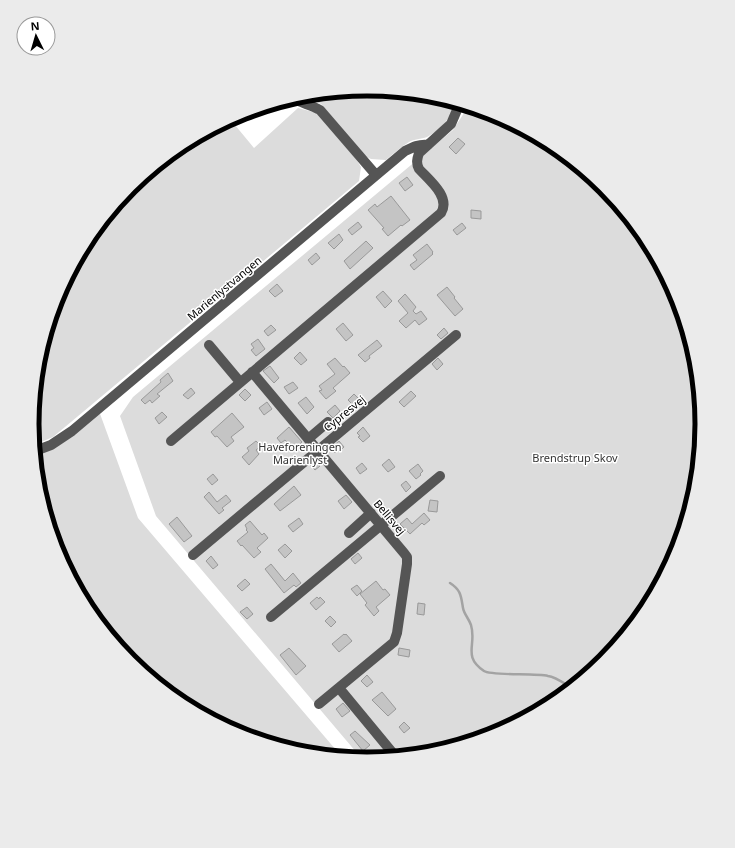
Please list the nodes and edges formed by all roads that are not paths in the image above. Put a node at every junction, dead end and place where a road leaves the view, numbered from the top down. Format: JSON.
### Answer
{"nodes":[{"id":1,"x":300,"y":103,"type":"edge"},
{"id":2,"x":458,"y":108,"type":"edge"},
{"id":3,"x":428,"y":146,"type":"junction"},
{"id":4,"x":376,"y":175,"type":"junction"},
{"id":5,"x":456,"y":335,"type":"dead end"},
{"id":6,"x":209,"y":345,"type":"dead end"},
{"id":7,"x":252,"y":372,"type":"junction"},
{"id":8,"x":240,"y":382,"type":"junction"},
{"id":9,"x":328,"y":422,"type":"dead end"},
{"id":10,"x":308,"y":439,"type":"junction"},
{"id":11,"x":171,"y":441,"type":"dead end"},
{"id":12,"x":40,"y":449,"type":"edge"},
{"id":13,"x":317,"y":450,"type":"junction"},
{"id":14,"x":440,"y":476,"type":"dead end"},
{"id":15,"x":371,"y":513,"type":"junction"},
{"id":16,"x":382,"y":525,"type":"junction"},
{"id":17,"x":349,"y":533,"type":"dead end"},
{"id":18,"x":193,"y":555,"type":"dead end"},
{"id":19,"x":271,"y":617,"type":"dead end"},
{"id":20,"x":339,"y":688,"type":"junction"},
{"id":21,"x":319,"y":704,"type":"dead end"},
{"id":22,"x":392,"y":752,"type":"edge"}],
"edges":[{"from":1,"to":4,"type":"lane"},
{"from":2,"to":3,"type":"lane"},
{"from":3,"to":4,"type":"lane","name":"Marienlystvangen"},
{"from":3,"to":7,"type":"lane"},
{"from":4,"to":12,"type":"lane","name":"Marienlystvangen"},
{"from":5,"to":13,"type":"lane","name":"Cypresvej"},
{"from":6,"to":8,"type":"lane"},
{"from":7,"to":8,"type":"lane"},
{"from":7,"to":10,"type":"lane","name":"Bellisvej"},
{"from":8,"to":11,"type":"lane"},
{"from":9,"to":10,"type":"lane"},
{"from":10,"to":13,"type":"lane","name":"Bellisvej"},
{"from":13,"to":15,"type":"lane","name":"Bellisvej"},
{"from":13,"to":18,"type":"lane","name":"Cypresvej"},
{"from":14,"to":16,"type":"lane"},
{"from":15,"to":16,"type":"lane","name":"Bellisvej"},
{"from":15,"to":17,"type":"lane"},
{"from":16,"to":19,"type":"lane"},
{"from":16,"to":20,"type":"lane","name":"Bellisvej"},
{"from":20,"to":21,"type":"lane","name":"Bellisvej"},
{"from":20,"to":22,"type":"lane"}]}
